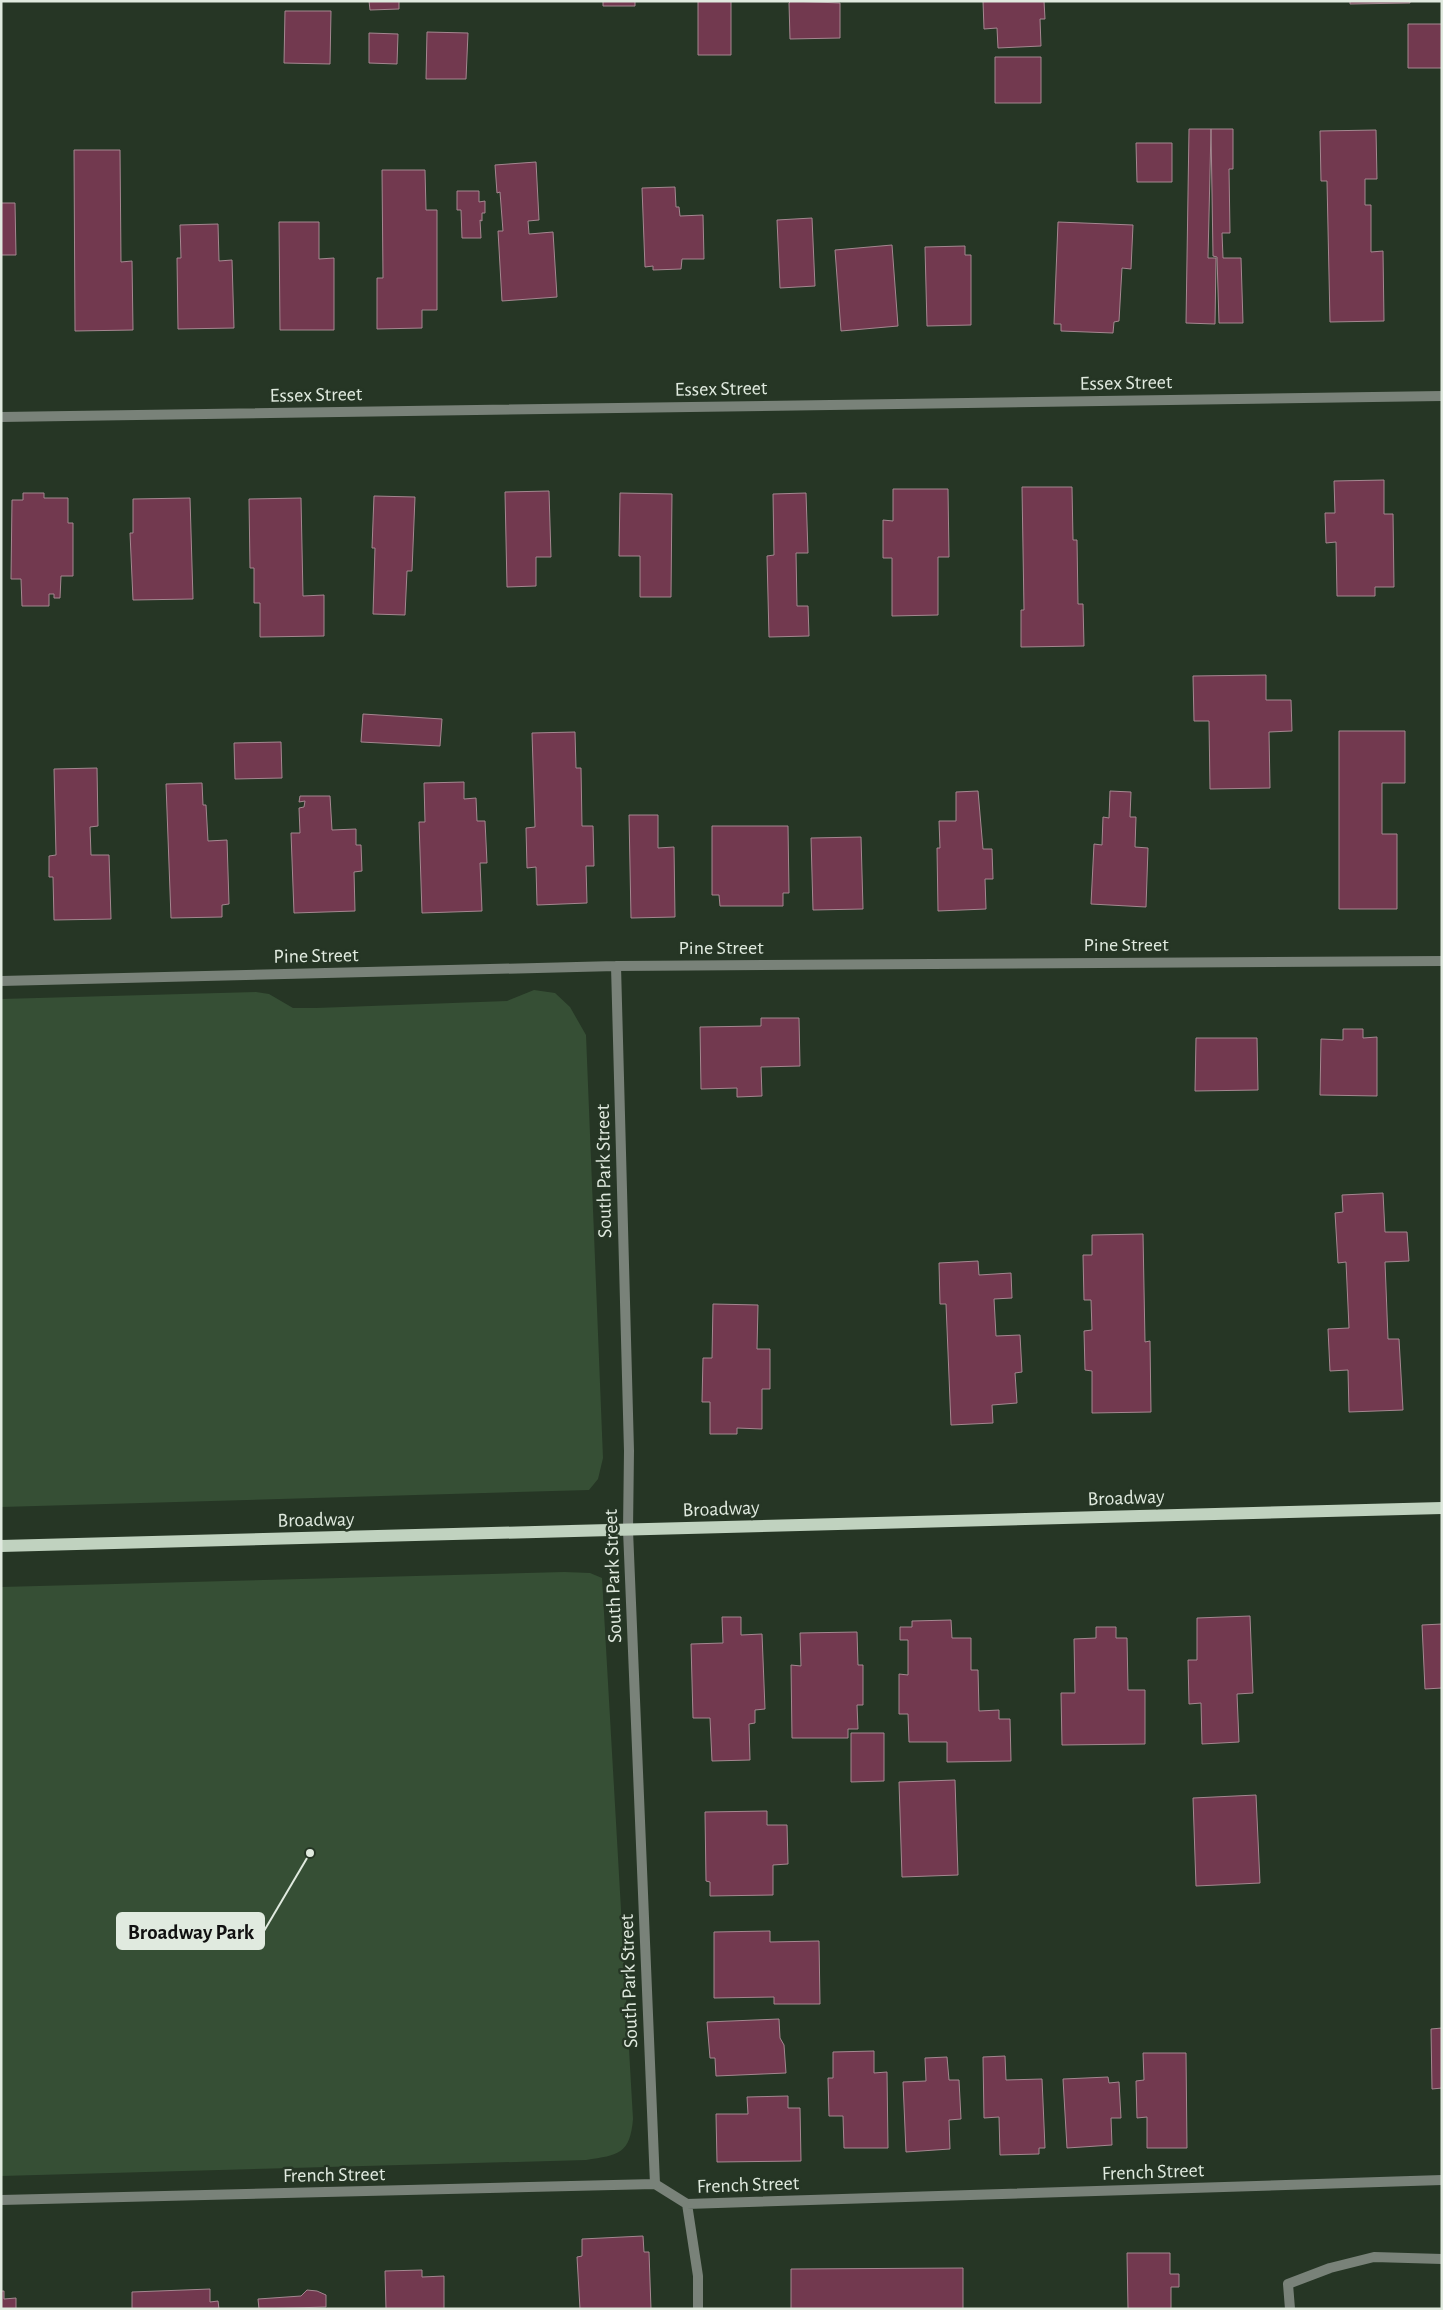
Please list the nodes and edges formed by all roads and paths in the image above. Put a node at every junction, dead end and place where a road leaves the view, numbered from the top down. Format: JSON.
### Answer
{"nodes":[{"id":1,"x":1442,"y":396,"type":"edge"},
{"id":2,"x":1,"y":416,"type":"edge"},
{"id":3,"x":1442,"y":961,"type":"edge"},
{"id":4,"x":616,"y":966,"type":"junction"},
{"id":5,"x":1,"y":981,"type":"edge"},
{"id":6,"x":1442,"y":1508,"type":"edge"},
{"id":7,"x":628,"y":1530,"type":"junction"},
{"id":8,"x":1,"y":1546,"type":"edge"},
{"id":9,"x":1442,"y":2180,"type":"edge"},
{"id":10,"x":655,"y":2184,"type":"junction"},
{"id":11,"x":1,"y":2200,"type":"edge"},
{"id":12,"x":687,"y":2204,"type":"junction"},
{"id":13,"x":1442,"y":2259,"type":"edge"},
{"id":14,"x":698,"y":2309,"type":"edge"},
{"id":15,"x":1290,"y":2309,"type":"edge"}],
"edges":[{"from":1,"to":2,"type":"street","name":"Essex Street"},
{"from":3,"to":4,"type":"street","name":"Pine Street"},
{"from":4,"to":5,"type":"street","name":"Pine Street"},
{"from":4,"to":7,"type":"street","name":"South Park Street"},
{"from":6,"to":7,"type":"main road","name":"Broadway"},
{"from":7,"to":8,"type":"main road","name":"Broadway"},
{"from":7,"to":10,"type":"street","name":"South Park Street"},
{"from":9,"to":12,"type":"street","name":"French Street"},
{"from":10,"to":11,"type":"street","name":"French Street"},
{"from":10,"to":12,"type":"street","name":"French Street"},
{"from":12,"to":14,"type":"street"},
{"from":13,"to":15,"type":"street"}]}
